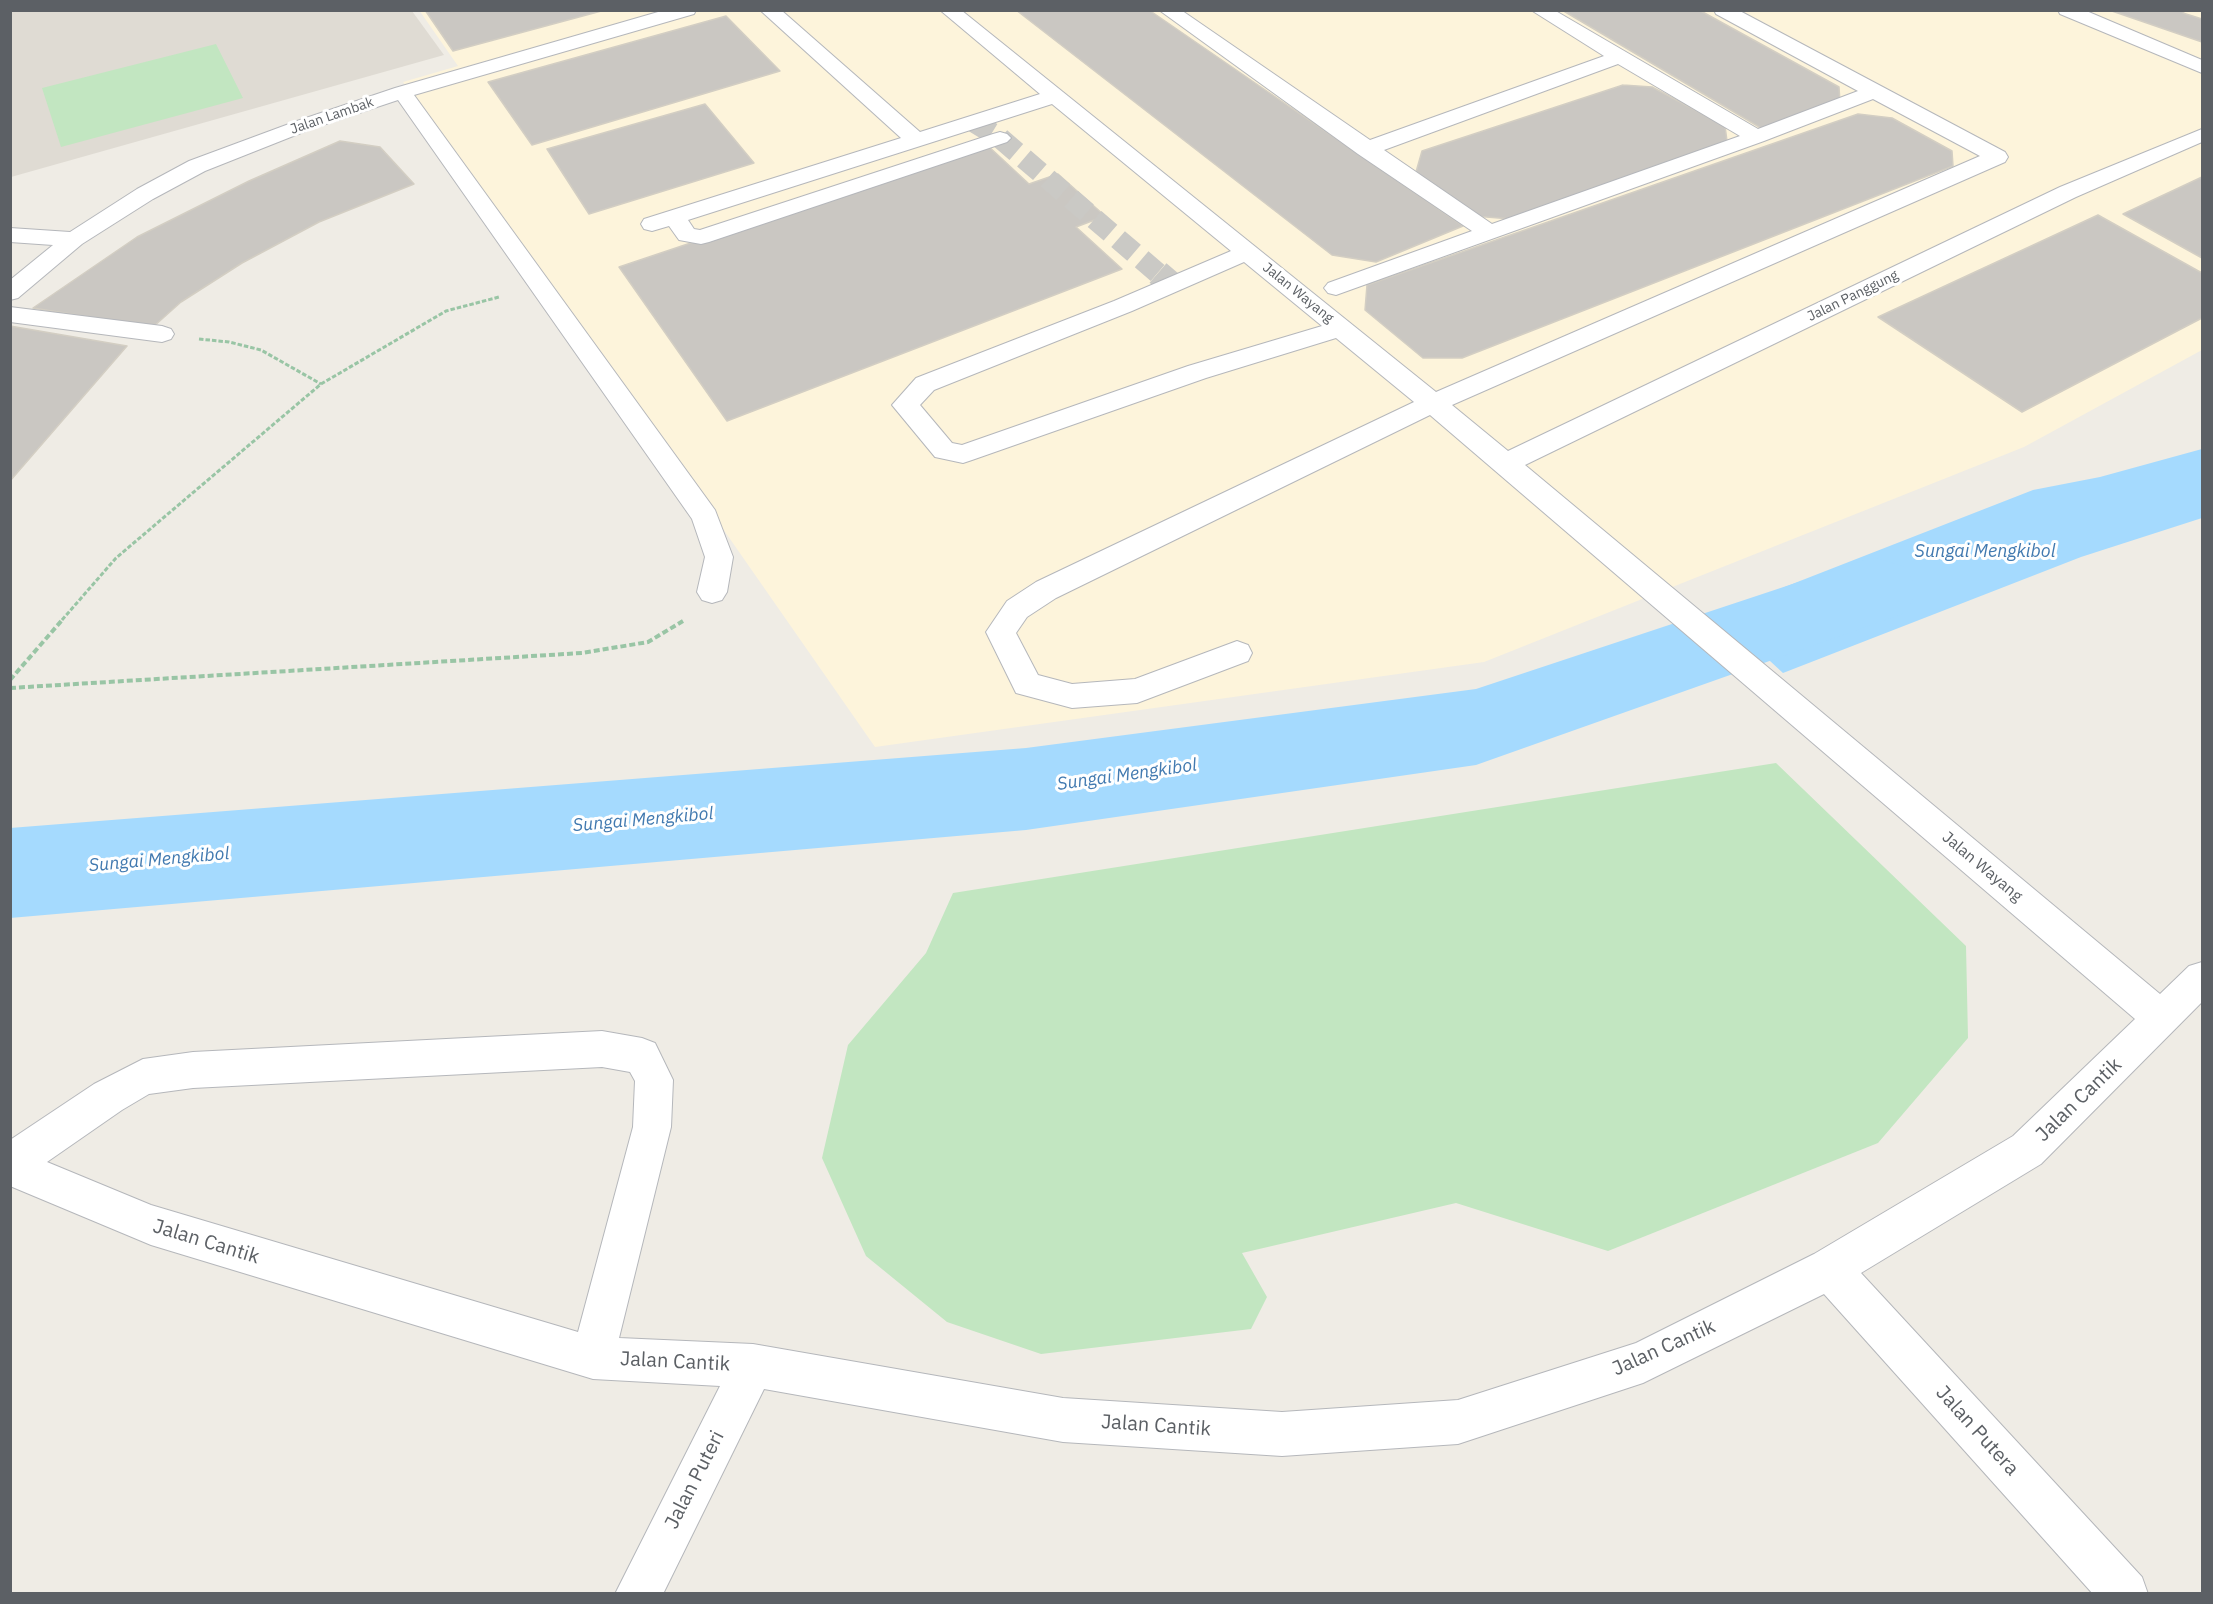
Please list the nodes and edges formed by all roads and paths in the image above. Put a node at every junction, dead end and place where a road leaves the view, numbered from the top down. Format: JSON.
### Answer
{"nodes":[{"id":1,"x":687,"y":10,"type":"edge"},
{"id":2,"x":769,"y":10,"type":"edge"},
{"id":3,"x":949,"y":10,"type":"edge"},
{"id":4,"x":1168,"y":10,"type":"edge"},
{"id":5,"x":1540,"y":10,"type":"edge"},
{"id":6,"x":1723,"y":10,"type":"edge"},
{"id":7,"x":2067,"y":10,"type":"edge"},
{"id":8,"x":1619,"y":57,"type":"junction"},
{"id":9,"x":2202,"y":67,"type":"edge"},
{"id":10,"x":1875,"y":91,"type":"junction"},
{"id":11,"x":402,"y":92,"type":"junction"},
{"id":12,"x":1056,"y":96,"type":"junction"},
{"id":13,"x":2202,"y":135,"type":"edge"},
{"id":14,"x":1757,"y":137,"type":"junction"},
{"id":15,"x":1000,"y":138,"type":"dead end"},
{"id":16,"x":916,"y":140,"type":"junction"},
{"id":17,"x":1366,"y":149,"type":"junction"},
{"id":18,"x":674,"y":217,"type":"junction"},
{"id":19,"x":652,"y":224,"type":"dead end"},
{"id":20,"x":1490,"y":233,"type":"junction"},
{"id":21,"x":10,"y":235,"type":"edge"},
{"id":22,"x":74,"y":239,"type":"junction"},
{"id":23,"x":1248,"y":252,"type":"junction"},
{"id":24,"x":539,"y":286,"type":"junction"},
{"id":25,"x":1336,"y":288,"type":"dead end"},
{"id":26,"x":10,"y":293,"type":"edge"},
{"id":27,"x":10,"y":314,"type":"edge"},
{"id":28,"x":1342,"y":328,"type":"junction"},
{"id":29,"x":162,"y":334,"type":"joint"},
{"id":30,"x":321,"y":384,"type":"junction"},
{"id":31,"x":1434,"y":403,"type":"junction"},
{"id":32,"x":1506,"y":463,"type":"junction"},
{"id":33,"x":712,"y":592,"type":"joint"},
{"id":34,"x":1237,"y":653,"type":"dead end"},
{"id":35,"x":10,"y":680,"type":"edge"},
{"id":36,"x":10,"y":687,"type":"edge"},
{"id":37,"x":2202,"y":978,"type":"edge"},
{"id":38,"x":2162,"y":1019,"type":"junction"},
{"id":39,"x":10,"y":1165,"type":"edge"},
{"id":40,"x":1829,"y":1269,"type":"junction"},
{"id":41,"x":593,"y":1358,"type":"junction"},
{"id":42,"x":753,"y":1366,"type":"junction"},
{"id":43,"x":638,"y":1593,"type":"edge"},
{"id":44,"x":2125,"y":1593,"type":"edge"}],
"edges":[{"from":1,"to":11,"type":"street","name":"Jalan Lambak"},
{"from":2,"to":16,"type":"street"},
{"from":3,"to":12,"type":"street","name":"Jalan Wayang"},
{"from":4,"to":17,"type":"street"},
{"from":5,"to":8,"type":"street"},
{"from":6,"to":10,"type":"street"},
{"from":7,"to":9,"type":"street"},
{"from":8,"to":14,"type":"street"},
{"from":8,"to":17,"type":"street"},
{"from":10,"to":14,"type":"street"},
{"from":10,"to":31,"type":"street"},
{"from":11,"to":22,"type":"street","name":"Jalan Lambak"},
{"from":11,"to":24,"type":"street"},
{"from":12,"to":16,"type":"street"},
{"from":12,"to":23,"type":"street","name":"Jalan Wayang"},
{"from":13,"to":32,"type":"street","name":"Jalan Panggung"},
{"from":14,"to":20,"type":"street"},
{"from":15,"to":18,"type":"street"},
{"from":16,"to":18,"type":"street"},
{"from":17,"to":20,"type":"street"},
{"from":18,"to":19,"type":"street"},
{"from":20,"to":25,"type":"street"},
{"from":21,"to":22,"type":"street"},
{"from":22,"to":26,"type":"street","name":"Jalan Lambak"},
{"from":23,"to":28,"type":"street","name":"Jalan Wayang"},
{"from":23,"to":28,"type":"street"},
{"from":24,"to":30,"type":"path"},
{"from":24,"to":33,"type":"street"},
{"from":27,"to":29,"type":"street"},
{"from":28,"to":31,"type":"street","name":"Jalan Wayang"},
{"from":29,"to":30,"type":"path"},
{"from":30,"to":35,"type":"path"},
{"from":31,"to":32,"type":"street","name":"Jalan Wayang"},
{"from":31,"to":34,"type":"street"},
{"from":32,"to":38,"type":"street","name":"Jalan Wayang"},
{"from":33,"to":36,"type":"path"},
{"from":37,"to":38,"type":"street","name":"Jalan Cantik"},
{"from":38,"to":40,"type":"street","name":"Jalan Cantik"},
{"from":39,"to":41,"type":"street","name":"Jalan Cantik"},
{"from":39,"to":41,"type":"street"},
{"from":40,"to":42,"type":"street","name":"Jalan Cantik"},
{"from":40,"to":44,"type":"street","name":"Jalan Putera"},
{"from":41,"to":42,"type":"street","name":"Jalan Cantik"},
{"from":42,"to":43,"type":"street","name":"Jalan Puteri"}]}
